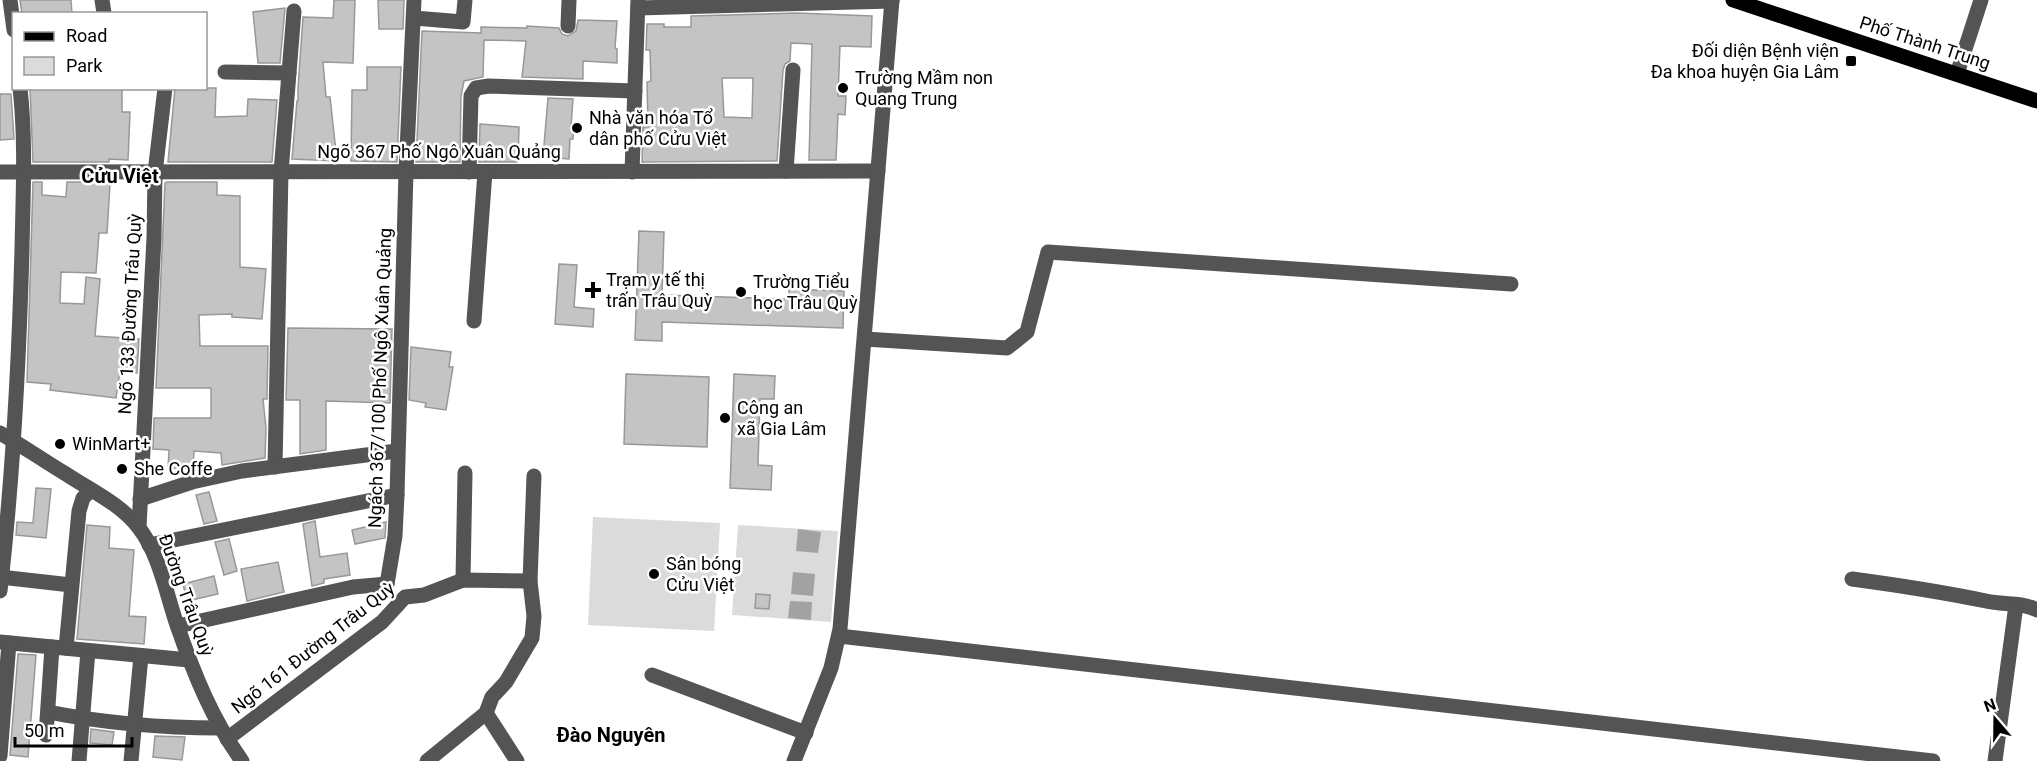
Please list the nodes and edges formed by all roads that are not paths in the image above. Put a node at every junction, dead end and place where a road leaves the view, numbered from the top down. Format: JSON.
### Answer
{"nodes":[{"id":1,"x":10,"y":0,"type":"edge"},
{"id":2,"x":414,"y":0,"type":"edge"},
{"id":3,"x":465,"y":0,"type":"edge"},
{"id":4,"x":569,"y":0,"type":"edge"},
{"id":5,"x":892,"y":0,"type":"edge"},
{"id":6,"x":1733,"y":0,"type":"edge"},
{"id":7,"x":1981,"y":0,"type":"edge"},
{"id":8,"x":638,"y":4,"type":"edge"},
{"id":9,"x":294,"y":11,"type":"dead end"},
{"id":10,"x":12,"y":15,"type":"edge"},
{"id":11,"x":414,"y":18,"type":"junction"},
{"id":12,"x":568,"y":26,"type":"dead end"},
{"id":13,"x":793,"y":70,"type":"dead end"},
{"id":14,"x":225,"y":72,"type":"dead end"},
{"id":15,"x":290,"y":73,"type":"junction"},
{"id":16,"x":1957,"y":74,"type":"junction"},
{"id":17,"x":20,"y":90,"type":"edge"},
{"id":18,"x":165,"y":90,"type":"edge"},
{"id":19,"x":635,"y":92,"type":"junction"},
{"id":20,"x":2037,"y":101,"type":"edge"},
{"id":21,"x":632,"y":171,"type":"junction"},
{"id":22,"x":786,"y":171,"type":"junction"},
{"id":23,"x":879,"y":171,"type":"junction"},
{"id":24,"x":0,"y":172,"type":"edge"},
{"id":25,"x":23,"y":172,"type":"junction"},
{"id":26,"x":281,"y":172,"type":"junction"},
{"id":27,"x":406,"y":172,"type":"junction"},
{"id":28,"x":469,"y":172,"type":"junction"},
{"id":29,"x":485,"y":172,"type":"junction"},
{"id":30,"x":155,"y":173,"type":"junction"},
{"id":31,"x":1511,"y":284,"type":"dead end"},
{"id":32,"x":474,"y":321,"type":"dead end"},
{"id":33,"x":865,"y":339,"type":"junction"},
{"id":34,"x":0,"y":433,"type":"edge"},
{"id":35,"x":14,"y":441,"type":"junction"},
{"id":36,"x":397,"y":451,"type":"junction"},
{"id":37,"x":275,"y":466,"type":"junction"},
{"id":38,"x":465,"y":473,"type":"dead end"},
{"id":39,"x":534,"y":476,"type":"dead end"},
{"id":40,"x":91,"y":490,"type":"junction"},
{"id":41,"x":397,"y":495,"type":"junction"},
{"id":42,"x":140,"y":499,"type":"junction"},
{"id":43,"x":3,"y":517,"type":"edge"},
{"id":44,"x":139,"y":527,"type":"junction"},
{"id":45,"x":149,"y":545,"type":"junction"},
{"id":46,"x":1852,"y":579,"type":"dead end"},
{"id":47,"x":463,"y":580,"type":"junction"},
{"id":48,"x":530,"y":580,"type":"junction"},
{"id":49,"x":0,"y":581,"type":"edge"},
{"id":50,"x":387,"y":584,"type":"junction"},
{"id":51,"x":71,"y":585,"type":"junction"},
{"id":52,"x":405,"y":597,"type":"junction"},
{"id":53,"x":2016,"y":605,"type":"junction"},
{"id":54,"x":2037,"y":610,"type":"edge"},
{"id":55,"x":177,"y":626,"type":"junction"},
{"id":56,"x":838,"y":636,"type":"junction"},
{"id":57,"x":4,"y":642,"type":"edge"},
{"id":58,"x":59,"y":647,"type":"junction"},
{"id":59,"x":88,"y":651,"type":"junction"},
{"id":60,"x":141,"y":656,"type":"junction"},
{"id":61,"x":189,"y":660,"type":"junction"},
{"id":62,"x":652,"y":675,"type":"dead end"},
{"id":63,"x":48,"y":712,"type":"junction"},
{"id":64,"x":486,"y":713,"type":"junction"},
{"id":65,"x":82,"y":719,"type":"junction"},
{"id":66,"x":134,"y":724,"type":"junction"},
{"id":67,"x":223,"y":733,"type":"junction"},
{"id":68,"x":806,"y":733,"type":"junction"},
{"id":69,"x":46,"y":735,"type":"dead end"},
{"id":70,"x":0,"y":756,"type":"edge"},
{"id":71,"x":80,"y":761,"type":"edge"},
{"id":72,"x":131,"y":761,"type":"edge"},
{"id":73,"x":242,"y":761,"type":"edge"},
{"id":74,"x":427,"y":761,"type":"edge"},
{"id":75,"x":517,"y":761,"type":"edge"},
{"id":76,"x":794,"y":761,"type":"edge"},
{"id":77,"x":1933,"y":761,"type":"edge"},
{"id":78,"x":1995,"y":761,"type":"edge"}],
"edges":[{"from":1,"to":10,"type":"street"},
{"from":2,"to":11,"type":"street","name":"Ngách 367/100 Phố Ngô Xuân Quảng"},
{"from":3,"to":11,"type":"street"},
{"from":4,"to":12,"type":"street"},
{"from":5,"to":8,"type":"street"},
{"from":5,"to":23,"type":"street"},
{"from":6,"to":16,"type":"main road","name":"Phố Thành Trung"},
{"from":7,"to":16,"type":"street"},
{"from":8,"to":19,"type":"street"},
{"from":9,"to":15,"type":"street"},
{"from":11,"to":27,"type":"street","name":"Ngách 367/100 Phố Ngô Xuân Quảng"},
{"from":13,"to":22,"type":"street"},
{"from":14,"to":15,"type":"street"},
{"from":15,"to":26,"type":"street"},
{"from":16,"to":20,"type":"main road","name":"Phố Thành Trung"},
{"from":17,"to":25,"type":"street"},
{"from":18,"to":30,"type":"street","name":"Ngõ 133 Đường Trâu Quỳ"},
{"from":19,"to":21,"type":"street"},
{"from":19,"to":28,"type":"street"},
{"from":21,"to":22,"type":"street","name":"Ngõ 367 Phố Ngô Xuân Quảng"},
{"from":21,"to":29,"type":"street","name":"Ngõ 367 Phố Ngô Xuân Quảng"},
{"from":22,"to":23,"type":"street","name":"Ngõ 367 Phố Ngô Xuân Quảng"},
{"from":23,"to":33,"type":"street"},
{"from":24,"to":25,"type":"street","name":"Ngõ 367 Phố Ngô Xuân Quảng"},
{"from":25,"to":30,"type":"street","name":"Ngõ 367 Phố Ngô Xuân Quảng"},
{"from":25,"to":35,"type":"street"},
{"from":26,"to":27,"type":"street","name":"Ngõ 367 Phố Ngô Xuân Quảng"},
{"from":26,"to":30,"type":"street","name":"Ngõ 367 Phố Ngô Xuân Quảng"},
{"from":26,"to":37,"type":"street"},
{"from":27,"to":28,"type":"street","name":"Ngõ 367 Phố Ngô Xuân Quảng"},
{"from":27,"to":36,"type":"street","name":"Ngách 367/100 Phố Ngô Xuân Quảng"},
{"from":28,"to":29,"type":"street","name":"Ngõ 367 Phố Ngô Xuân Quảng"},
{"from":29,"to":32,"type":"street"},
{"from":30,"to":42,"type":"street","name":"Ngõ 133 Đường Trâu Quỳ"},
{"from":31,"to":33,"type":"street"},
{"from":33,"to":56,"type":"street"},
{"from":34,"to":35,"type":"street","name":"Đường Trâu Quỳ"},
{"from":35,"to":40,"type":"street","name":"Đường Trâu Quỳ"},
{"from":35,"to":43,"type":"street"},
{"from":36,"to":37,"type":"street"},
{"from":36,"to":41,"type":"street","name":"Ngách 367/100 Phố Ngô Xuân Quảng"},
{"from":37,"to":42,"type":"street"},
{"from":38,"to":47,"type":"street"},
{"from":39,"to":48,"type":"street"},
{"from":40,"to":44,"type":"street","name":"Đường Trâu Quỳ"},
{"from":40,"to":51,"type":"street"},
{"from":41,"to":45,"type":"street"},
{"from":41,"to":50,"type":"street","name":"Ngách 367/100 Phố Ngô Xuân Quảng"},
{"from":42,"to":44,"type":"street","name":"Ngõ 133 Đường Trâu Quỳ"},
{"from":43,"to":49,"type":"street"},
{"from":44,"to":45,"type":"street","name":"Đường Trâu Quỳ"},
{"from":45,"to":55,"type":"street","name":"Đường Trâu Quỳ"},
{"from":46,"to":53,"type":"street"},
{"from":47,"to":48,"type":"street","name":"Ngõ 161 Đường Trâu Quỳ"},
{"from":47,"to":52,"type":"street","name":"Ngõ 161 Đường Trâu Quỳ"},
{"from":48,"to":64,"type":"street"},
{"from":49,"to":51,"type":"street"},
{"from":50,"to":52,"type":"street"},
{"from":50,"to":55,"type":"street"},
{"from":51,"to":58,"type":"street"},
{"from":52,"to":67,"type":"street","name":"Ngõ 161 Đường Trâu Quỳ"},
{"from":53,"to":54,"type":"street"},
{"from":53,"to":78,"type":"street"},
{"from":55,"to":61,"type":"street","name":"Đường Trâu Quỳ"},
{"from":56,"to":68,"type":"street"},
{"from":56,"to":77,"type":"street"},
{"from":57,"to":58,"type":"street"},
{"from":57,"to":70,"type":"street"},
{"from":58,"to":59,"type":"street"},
{"from":58,"to":63,"type":"street"},
{"from":59,"to":60,"type":"street"},
{"from":59,"to":65,"type":"street"},
{"from":60,"to":61,"type":"street"},
{"from":60,"to":66,"type":"street"},
{"from":61,"to":67,"type":"street","name":"Đường Trâu Quỳ"},
{"from":62,"to":68,"type":"street"},
{"from":63,"to":65,"type":"street"},
{"from":63,"to":69,"type":"street"},
{"from":64,"to":74,"type":"street"},
{"from":64,"to":75,"type":"street"},
{"from":65,"to":66,"type":"street"},
{"from":65,"to":71,"type":"street"},
{"from":66,"to":67,"type":"street"},
{"from":66,"to":72,"type":"street"},
{"from":67,"to":73,"type":"street","name":"Đường Trâu Quỳ"},
{"from":68,"to":76,"type":"street"}]}
